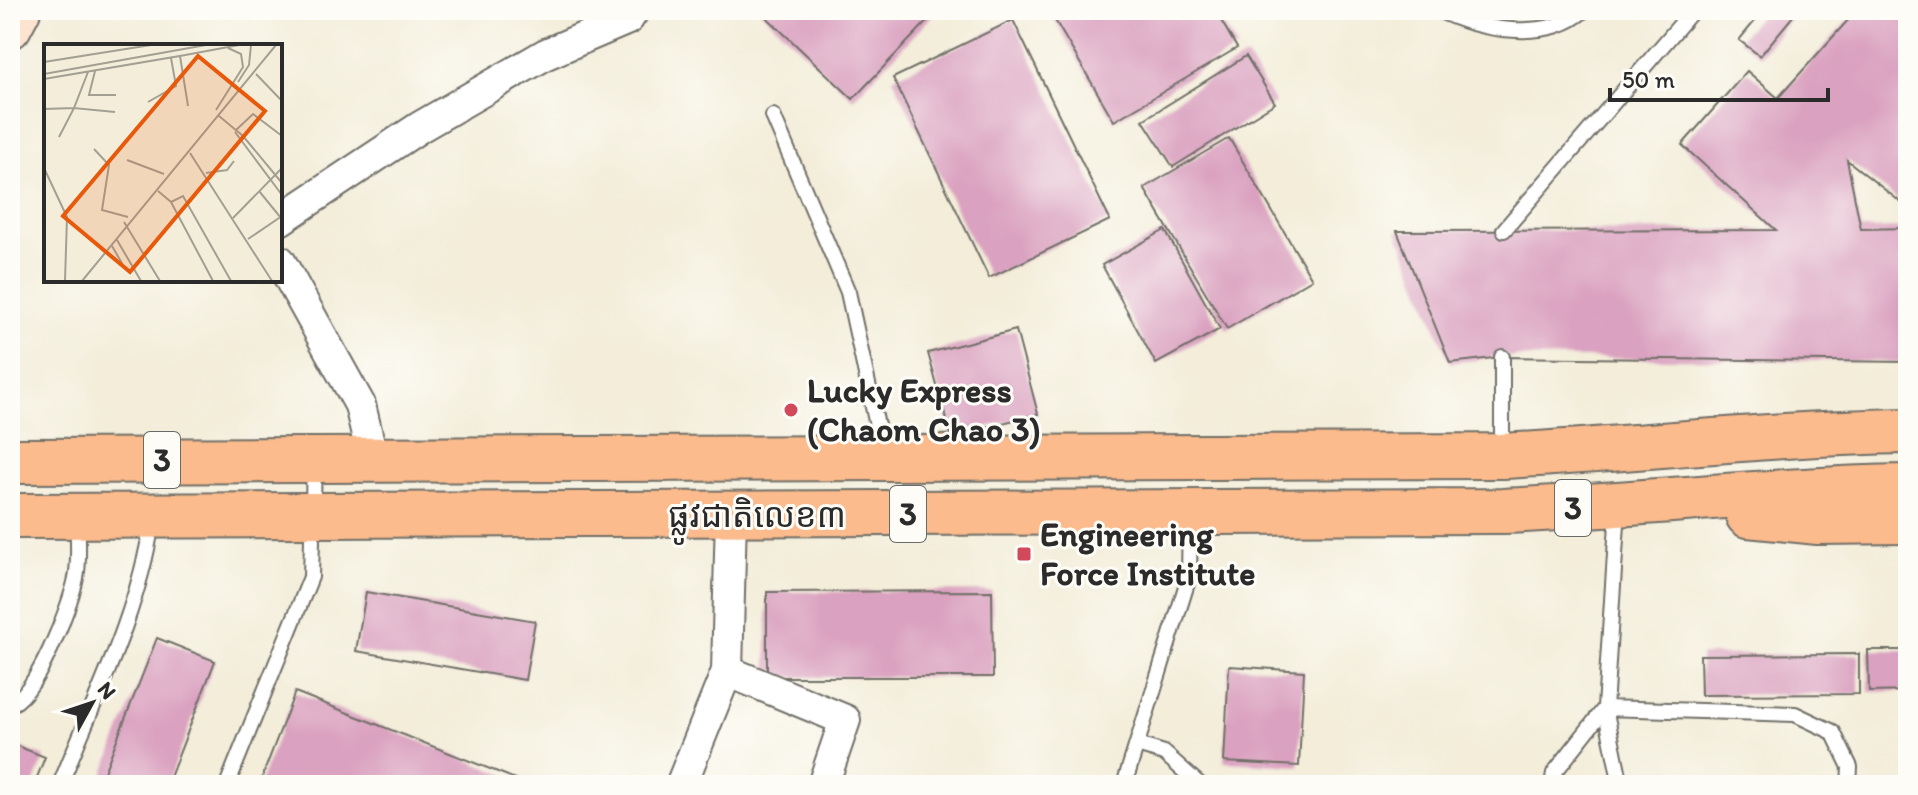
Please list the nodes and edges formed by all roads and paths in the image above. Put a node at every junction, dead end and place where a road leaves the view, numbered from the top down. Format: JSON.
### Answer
{"nodes":[{"id":1,"x":19,"y":10,"type":"edge"},
{"id":2,"x":634,"y":10,"type":"edge"},
{"id":3,"x":1438,"y":10,"type":"edge"},
{"id":4,"x":1584,"y":10,"type":"edge"},
{"id":5,"x":1693,"y":10,"type":"edge"},
{"id":6,"x":10,"y":27,"type":"edge"},
{"id":7,"x":773,"y":116,"type":"dead end"},
{"id":8,"x":282,"y":219,"type":"edge"},
{"id":9,"x":1504,"y":230,"type":"dead end"},
{"id":10,"x":282,"y":265,"type":"edge"},
{"id":11,"x":1502,"y":357,"type":"dead end"},
{"id":12,"x":1908,"y":401,"type":"edge"},
{"id":13,"x":1908,"y":431,"type":"edge"},
{"id":14,"x":1639,"y":449,"type":"junction"},
{"id":15,"x":1502,"y":456,"type":"junction"},
{"id":16,"x":884,"y":458,"type":"junction"},
{"id":17,"x":1908,"y":459,"type":"edge"},
{"id":18,"x":314,"y":460,"type":"junction"},
{"id":19,"x":373,"y":460,"type":"junction"},
{"id":20,"x":10,"y":461,"type":"edge"},
{"id":21,"x":1908,"y":487,"type":"edge"},
{"id":22,"x":1630,"y":505,"type":"junction"},
{"id":23,"x":1190,"y":512,"type":"junction"},
{"id":24,"x":731,"y":515,"type":"junction"},
{"id":25,"x":10,"y":516,"type":"edge"},
{"id":26,"x":79,"y":516,"type":"junction"},
{"id":27,"x":152,"y":517,"type":"junction"},
{"id":28,"x":313,"y":517,"type":"junction"},
{"id":29,"x":1908,"y":521,"type":"edge"},
{"id":30,"x":727,"y":671,"type":"junction"},
{"id":31,"x":10,"y":704,"type":"edge"},
{"id":32,"x":1605,"y":708,"type":"junction"},
{"id":33,"x":1137,"y":745,"type":"junction"},
{"id":34,"x":60,"y":785,"type":"edge"},
{"id":35,"x":227,"y":785,"type":"edge"},
{"id":36,"x":681,"y":785,"type":"edge"},
{"id":37,"x":823,"y":785,"type":"edge"},
{"id":38,"x":1124,"y":785,"type":"edge"},
{"id":39,"x":1200,"y":785,"type":"edge"},
{"id":40,"x":1552,"y":785,"type":"edge"},
{"id":41,"x":1621,"y":785,"type":"edge"},
{"id":42,"x":1849,"y":785,"type":"edge"}],
"edges":[{"from":1,"to":6,"type":"street"},
{"from":2,"to":8,"type":"street"},
{"from":3,"to":4,"type":"lane"},
{"from":5,"to":9,"type":"lane"},
{"from":7,"to":16,"type":"lane"},
{"from":10,"to":19,"type":"street"},
{"from":11,"to":15,"type":"lane"},
{"from":12,"to":14,"type":"highway"},
{"from":13,"to":14,"type":"highway"},
{"from":14,"to":15,"type":"highway","name":"ផ្លូវជាតិលេខ៣"},
{"from":14,"to":17,"type":"highway"},
{"from":15,"to":16,"type":"highway","name":"ផ្លូវជាតិលេខ៣","number":"3"},
{"from":16,"to":19,"type":"highway","name":"ផ្លូវជាតិលេខ៣","number":"3"},
{"from":18,"to":19,"type":"highway","name":"ផ្លូវជាតិលេខ៣","number":"3"},
{"from":18,"to":20,"type":"highway","name":"ផ្លូវជាតិលេខ៣","number":"3"},
{"from":18,"to":28,"type":"lane"},
{"from":21,"to":22,"type":"highway"},
{"from":22,"to":23,"type":"highway","name":"ផ្លូវជាតិលេខ៣","number":"3"},
{"from":22,"to":29,"type":"highway"},
{"from":22,"to":32,"type":"lane"},
{"from":23,"to":24,"type":"highway","name":"ផ្លូវជាតិលេខ៣","number":"3"},
{"from":23,"to":33,"type":"lane"},
{"from":24,"to":28,"type":"highway","name":"ផ្លូវជាតិលេខ៣","number":"3"},
{"from":24,"to":30,"type":"street"},
{"from":25,"to":26,"type":"highway","name":"ផ្លូវជាតិលេខ៣","number":"3"},
{"from":26,"to":27,"type":"highway","name":"ផ្លូវជាតិលេខ៣","number":"3"},
{"from":26,"to":31,"type":"lane"},
{"from":27,"to":28,"type":"highway","name":"ផ្លូវជាតិលេខ៣","number":"3"},
{"from":27,"to":34,"type":"lane"},
{"from":28,"to":35,"type":"lane"},
{"from":30,"to":36,"type":"street"},
{"from":30,"to":37,"type":"street"},
{"from":32,"to":40,"type":"lane"},
{"from":32,"to":41,"type":"lane"},
{"from":32,"to":42,"type":"lane"},
{"from":33,"to":38,"type":"lane"},
{"from":33,"to":39,"type":"lane"}]}
